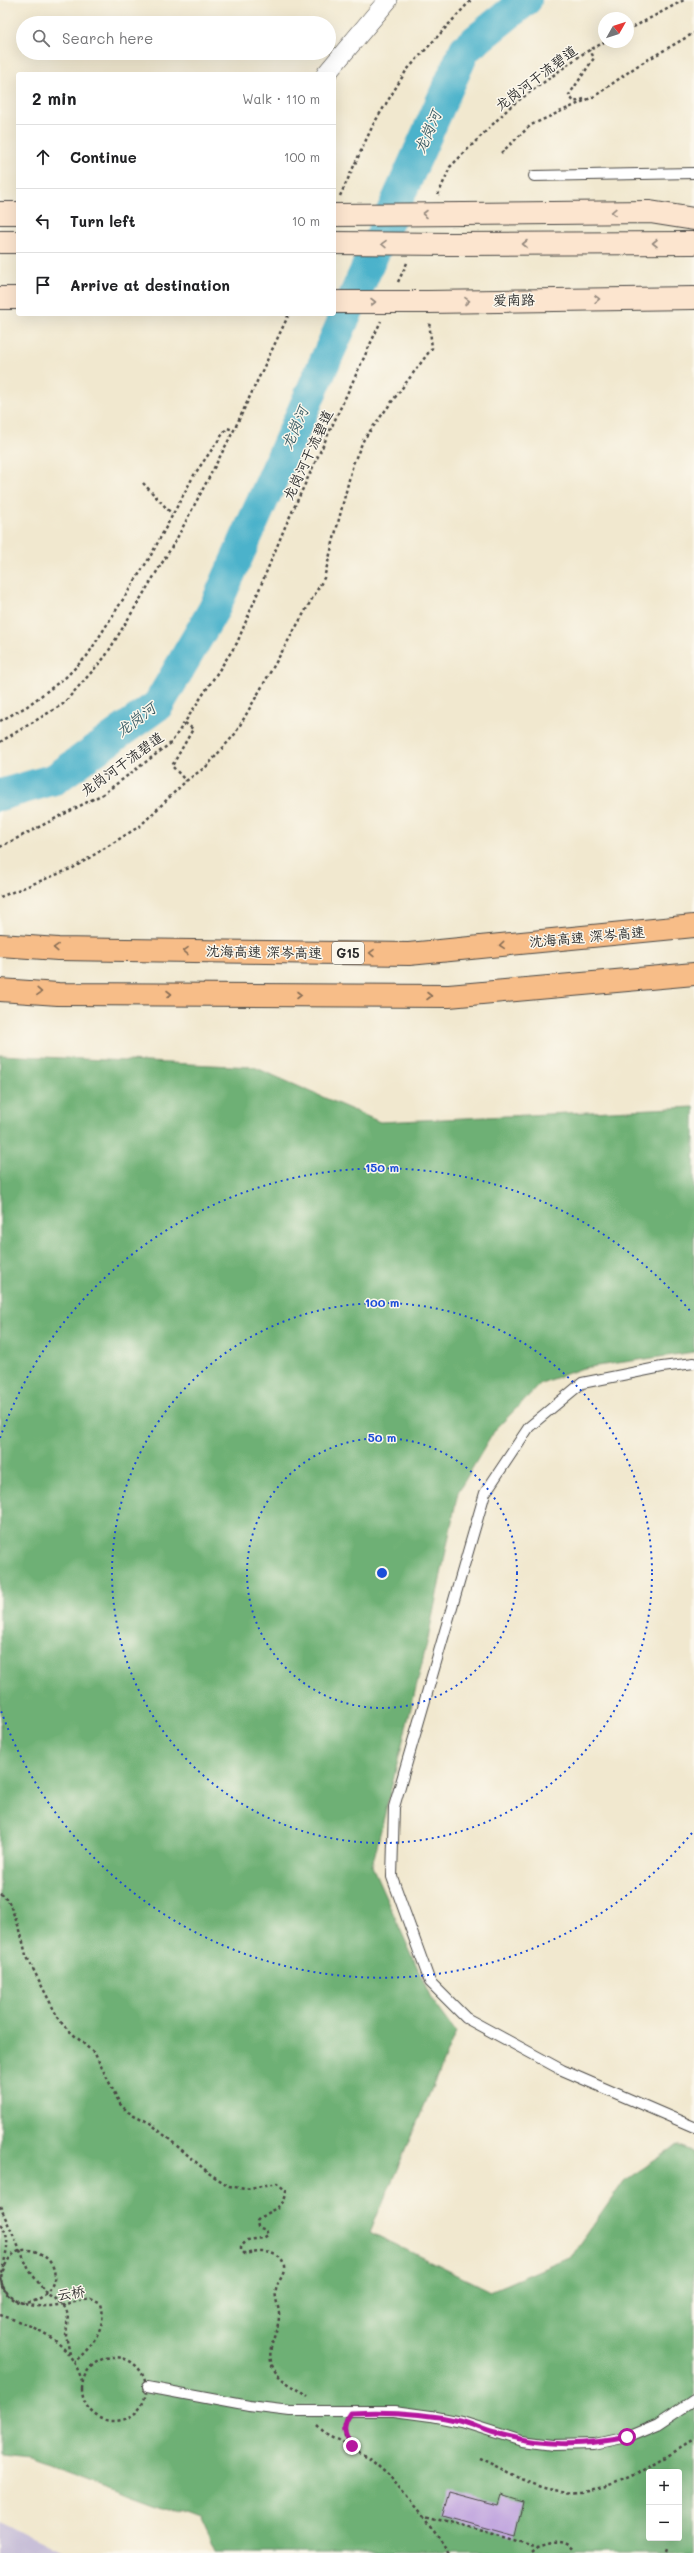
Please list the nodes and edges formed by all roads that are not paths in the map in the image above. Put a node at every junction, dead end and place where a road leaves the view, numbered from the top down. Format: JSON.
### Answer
{"nodes":[{"id":1,"x":388,"y":0,"type":"edge"},
{"id":2,"x":328,"y":72,"type":"edge"},
{"id":3,"x":694,"y":173,"type":"edge"},
{"id":4,"x":534,"y":176,"type":"dead end"},
{"id":5,"x":336,"y":209,"type":"edge"},
{"id":6,"x":0,"y":213,"type":"edge"},
{"id":7,"x":16,"y":213,"type":"edge"},
{"id":8,"x":694,"y":219,"type":"edge"},
{"id":9,"x":0,"y":242,"type":"edge"},
{"id":10,"x":16,"y":242,"type":"edge"},
{"id":11,"x":336,"y":243,"type":"edge"},
{"id":12,"x":694,"y":243,"type":"edge"},
{"id":13,"x":0,"y":298,"type":"edge"},
{"id":14,"x":16,"y":298,"type":"edge"},
{"id":15,"x":694,"y":298,"type":"edge"},
{"id":16,"x":336,"y":302,"type":"edge"},
{"id":17,"x":694,"y":926,"type":"edge"},
{"id":18,"x":0,"y":945,"type":"edge"},
{"id":19,"x":694,"y":974,"type":"edge"},
{"id":20,"x":0,"y":990,"type":"edge"},
{"id":21,"x":694,"y":1363,"type":"edge"},
{"id":22,"x":694,"y":2127,"type":"edge"},
{"id":23,"x":146,"y":2387,"type":"road end"},
{"id":24,"x":694,"y":2400,"type":"edge"}],
"edges":[{"from":1,"to":2,"type":"street"},
{"from":3,"to":4,"type":"lane"},
{"from":8,"to":5,"type":"main road","one_way":true,"bridge":true},
{"from":6,"to":7,"type":"main road"},
{"from":9,"to":10,"type":"main road"},
{"from":12,"to":11,"type":"main road","one_way":true,"bridge":true},
{"from":13,"to":14,"type":"main road"},
{"from":16,"to":15,"type":"main road","name":"爱南路","one_way":true,"bridge":true},
{"from":17,"to":18,"type":"highway","name":"沈海高速 深岑高速","number":"G15","one_way":true},
{"from":20,"to":19,"type":"highway","one_way":true},
{"from":21,"to":22,"type":"lane"},
{"from":23,"to":24,"type":"lane"}]}
